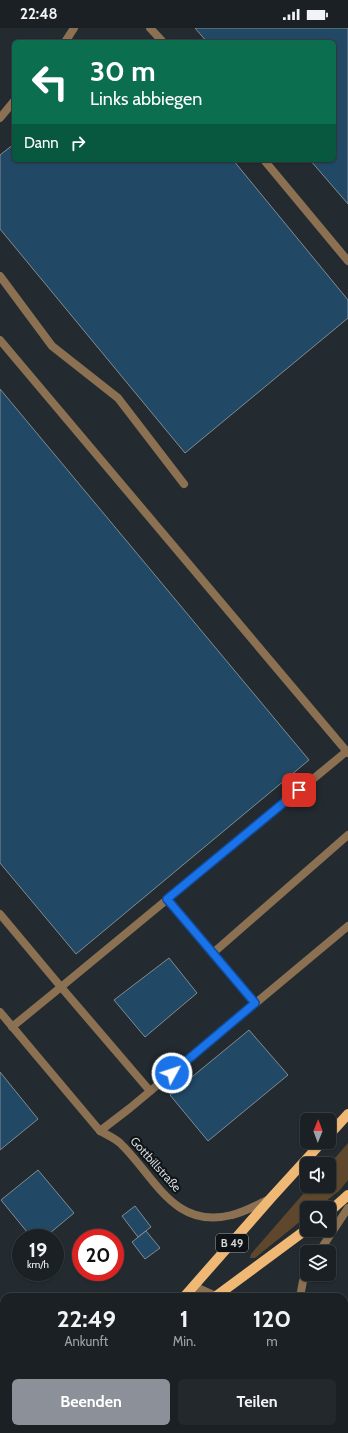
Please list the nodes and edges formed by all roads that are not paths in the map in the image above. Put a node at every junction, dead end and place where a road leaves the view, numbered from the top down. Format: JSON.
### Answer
{"nodes":[{"id":1,"x":74,"y":28,"type":"edge"},
{"id":2,"x":150,"y":28,"type":"edge"},
{"id":3,"x":66,"y":40,"type":"edge"},
{"id":4,"x":161,"y":40,"type":"edge"},
{"id":5,"x":12,"y":103,"type":"edge"},
{"id":6,"x":0,"y":118,"type":"edge"},
{"id":7,"x":266,"y":162,"type":"edge"},
{"id":8,"x":348,"y":261,"type":"edge"},
{"id":9,"x":0,"y":276,"type":"edge"},
{"id":10,"x":0,"y":340,"type":"edge"},
{"id":11,"x":184,"y":484,"type":"dead end"},
{"id":12,"x":347,"y":752,"type":"edge"},
{"id":13,"x":348,"y":835,"type":"edge"},
{"id":14,"x":167,"y":899,"type":"junction"},
{"id":15,"x":0,"y":914,"type":"edge"},
{"id":16,"x":348,"y":926,"type":"edge"},
{"id":17,"x":213,"y":953,"type":"junction"},
{"id":18,"x":60,"y":987,"type":"junction"},
{"id":19,"x":255,"y":1003,"type":"junction"},
{"id":20,"x":0,"y":1012,"type":"edge"},
{"id":21,"x":12,"y":1027,"type":"junction"},
{"id":22,"x":150,"y":1091,"type":"junction"},
{"id":23,"x":348,"y":1114,"type":"edge"},
{"id":24,"x":336,"y":1127,"type":"edge"},
{"id":25,"x":100,"y":1131,"type":"junction"},
{"id":26,"x":316,"y":1149,"type":"edge"},
{"id":27,"x":348,"y":1195,"type":"edge"},
{"id":28,"x":271,"y":1198,"type":"junction"},
{"id":29,"x":336,"y":1206,"type":"edge"},
{"id":30,"x":348,"y":1208,"type":"edge"},
{"id":31,"x":300,"y":1234,"type":"edge"},
{"id":32,"x":324,"y":1245,"type":"edge"},
{"id":33,"x":303,"y":1281,"type":"edge"},
{"id":34,"x":192,"y":1292,"type":"edge"},
{"id":35,"x":208,"y":1293,"type":"edge"},
{"id":36,"x":221,"y":1293,"type":"edge"},
{"id":37,"x":301,"y":1293,"type":"edge"}],
"edges":[{"from":1,"to":3,"type":"street"},
{"from":2,"to":4,"type":"street"},
{"from":5,"to":6,"type":"street"},
{"from":7,"to":8,"type":"street"},
{"from":9,"to":11,"type":"street"},
{"from":10,"to":12,"type":"street"},
{"from":12,"to":14,"type":"street"},
{"from":13,"to":17,"type":"street"},
{"from":14,"to":17,"type":"street"},
{"from":14,"to":18,"type":"street"},
{"from":15,"to":18,"type":"street"},
{"from":16,"to":19,"type":"street"},
{"from":17,"to":19,"type":"street"},
{"from":18,"to":21,"type":"street"},
{"from":18,"to":22,"type":"street"},
{"from":19,"to":22,"type":"street"},
{"from":20,"to":21,"type":"street","name":"Gottbillstraße"},
{"from":21,"to":25,"type":"street","name":"Gottbillstraße"},
{"from":22,"to":25,"type":"street"},
{"from":23,"to":24,"type":"main road"},
{"from":25,"to":28,"type":"street","name":"Gottbillstraße"},
{"from":26,"to":28,"type":"main road","number":"B 49"},
{"from":27,"to":29,"type":"main road"},
{"from":28,"to":34,"type":"main road","number":"B 49"},
{"from":30,"to":32,"type":"street"},
{"from":31,"to":36,"type":"main road","number":"B 49"},
{"from":33,"to":37,"type":"street"},
{"from":34,"to":35,"type":"street"}]}
